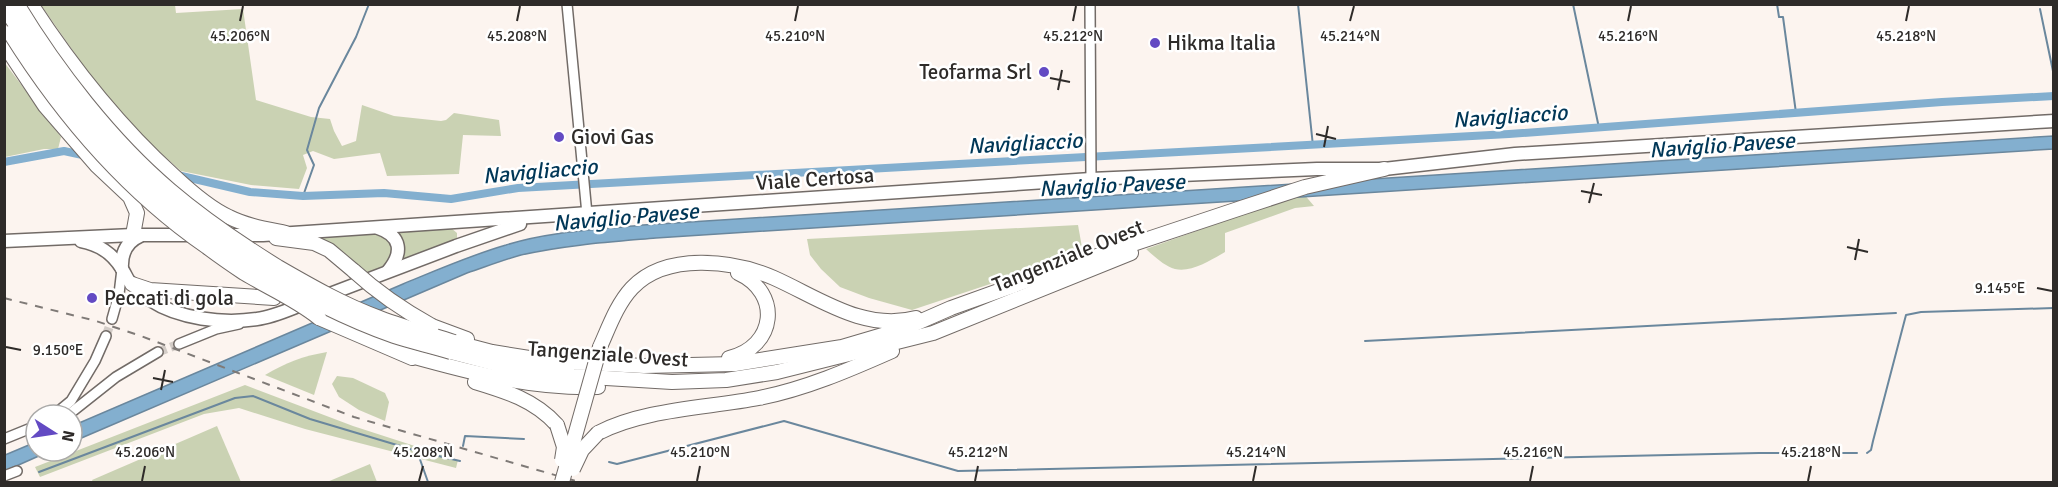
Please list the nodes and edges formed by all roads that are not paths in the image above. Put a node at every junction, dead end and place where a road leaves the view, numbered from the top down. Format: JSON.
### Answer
{"nodes":[{"id":1,"x":17,"y":4,"type":"edge"},
{"id":2,"x":31,"y":4,"type":"edge"},
{"id":3,"x":567,"y":4,"type":"edge"},
{"id":4,"x":1090,"y":4,"type":"edge"},
{"id":5,"x":4,"y":7,"type":"edge"},
{"id":6,"x":4,"y":23,"type":"edge"},
{"id":7,"x":4,"y":44,"type":"edge"},
{"id":8,"x":2054,"y":121,"type":"edge"},
{"id":9,"x":1384,"y":169,"type":"junction"},
{"id":10,"x":1091,"y":175,"type":"junction"},
{"id":11,"x":1241,"y":208,"type":"junction"},
{"id":12,"x":587,"y":214,"type":"junction"},
{"id":13,"x":543,"y":218,"type":"junction"},
{"id":14,"x":375,"y":227,"type":"junction"},
{"id":15,"x":286,"y":233,"type":"junction"},
{"id":16,"x":263,"y":235,"type":"junction"},
{"id":17,"x":68,"y":238,"type":"junction"},
{"id":18,"x":136,"y":238,"type":"junction"},
{"id":19,"x":4,"y":241,"type":"edge"},
{"id":20,"x":713,"y":264,"type":"junction"},
{"id":21,"x":122,"y":269,"type":"junction"},
{"id":22,"x":388,"y":271,"type":"junction"},
{"id":23,"x":132,"y":284,"type":"junction"},
{"id":24,"x":951,"y":308,"type":"junction"},
{"id":25,"x":319,"y":318,"type":"junction"},
{"id":26,"x":112,"y":319,"type":"tunnel mouth"},
{"id":27,"x":259,"y":319,"type":"junction"},
{"id":28,"x":933,"y":333,"type":"junction"},
{"id":29,"x":106,"y":336,"type":"tunnel mouth"},
{"id":30,"x":179,"y":344,"type":"tunnel mouth"},
{"id":31,"x":452,"y":347,"type":"junction"},
{"id":32,"x":158,"y":352,"type":"tunnel mouth"},
{"id":33,"x":404,"y":354,"type":"junction"},
{"id":34,"x":518,"y":355,"type":"junction"},
{"id":35,"x":644,"y":366,"type":"junction"},
{"id":36,"x":672,"y":382,"type":"junction"},
{"id":37,"x":68,"y":403,"type":"edge"},
{"id":38,"x":83,"y":403,"type":"edge"},
{"id":39,"x":24,"y":431,"type":"edge"},
{"id":40,"x":4,"y":440,"type":"edge"},
{"id":41,"x":17,"y":471,"type":"dead end"},
{"id":42,"x":4,"y":476,"type":"edge"},
{"id":43,"x":557,"y":483,"type":"edge"},
{"id":44,"x":562,"y":483,"type":"edge"},
{"id":45,"x":568,"y":483,"type":"edge"}],
"edges":[{"from":1,"to":31,"type":"highway","name":"Tangenziale Ovest","bridge":true},
{"from":2,"to":15,"type":"highway"},
{"from":3,"to":12,"type":"street"},
{"from":4,"to":10,"type":"street"},
{"from":5,"to":31,"type":"highway","name":"Tangenziale Ovest","bridge":true},
{"from":6,"to":25,"type":"highway","bridge":true},
{"from":7,"to":18,"type":"highway"},
{"from":8,"to":9,"type":"main road","name":"Viale Certosa"},
{"from":9,"to":10,"type":"main road","name":"Viale Certosa"},
{"from":9,"to":11,"type":"highway","name":"Tangenziale Ovest"},
{"from":10,"to":12,"type":"main road","name":"Viale Certosa"},
{"from":11,"to":24,"type":"highway","name":"Tangenziale Ovest"},
{"from":11,"to":28,"type":"highway","name":"Tangenziale Ovest"},
{"from":12,"to":13,"type":"main road","name":"Viale Certosa"},
{"from":13,"to":14,"type":"main road"},
{"from":13,"to":22,"type":"main road"},
{"from":14,"to":15,"type":"main road"},
{"from":14,"to":22,"type":"main road"},
{"from":15,"to":16,"type":"main road"},
{"from":16,"to":18,"type":"main road"},
{"from":16,"to":34,"type":"highway","bridge":true},
{"from":17,"to":18,"type":"main road"},
{"from":17,"to":19,"type":"main road"},
{"from":17,"to":21,"type":"main road"},
{"from":18,"to":21,"type":"main road"},
{"from":20,"to":24,"type":"highway"},
{"from":20,"to":35,"type":"highway"},
{"from":20,"to":44,"type":"highway","bridge":true},
{"from":21,"to":23,"type":"main road"},
{"from":21,"to":26,"type":"street"},
{"from":22,"to":27,"type":"main road"},
{"from":23,"to":25,"type":"highway","bridge":true},
{"from":23,"to":27,"type":"main road"},
{"from":24,"to":35,"type":"highway","name":"Tangenziale Ovest"},
{"from":25,"to":33,"type":"highway"},
{"from":27,"to":30,"type":"street"},
{"from":28,"to":36,"type":"highway","name":"Tangenziale Ovest"},
{"from":28,"to":45,"type":"highway","bridge":true},
{"from":29,"to":37,"type":"street"},
{"from":31,"to":34,"type":"highway","name":"Tangenziale Ovest"},
{"from":31,"to":36,"type":"highway","name":"Tangenziale Ovest"},
{"from":32,"to":38,"type":"street"},
{"from":33,"to":36,"type":"highway"},
{"from":33,"to":43,"type":"highway","bridge":true},
{"from":34,"to":35,"type":"highway","name":"Tangenziale Ovest"},
{"from":39,"to":40,"type":"street"},
{"from":41,"to":42,"type":"street"}]}
